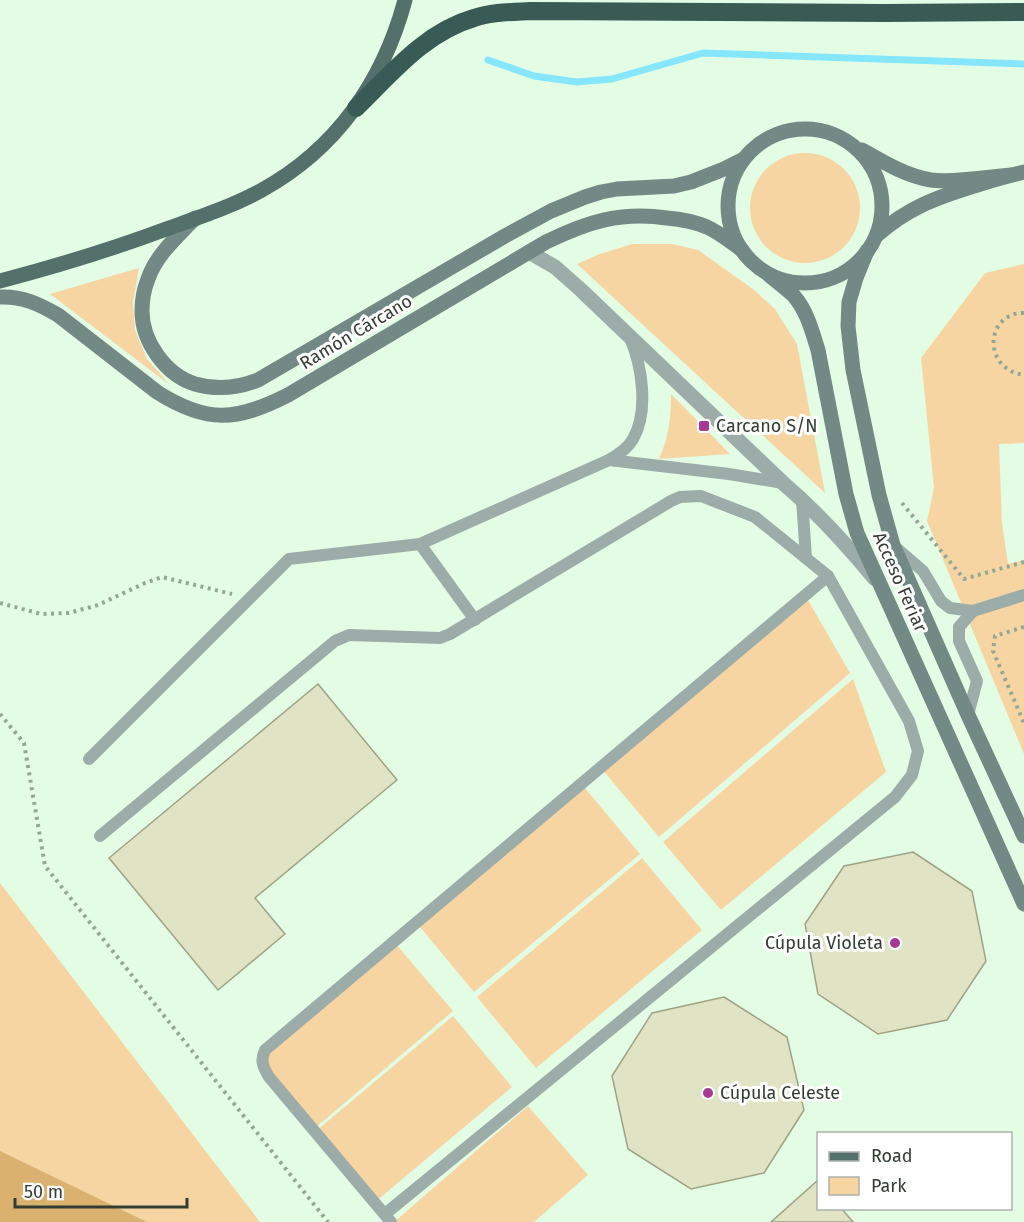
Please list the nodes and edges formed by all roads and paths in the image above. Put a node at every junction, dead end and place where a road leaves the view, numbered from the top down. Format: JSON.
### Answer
{"nodes":[{"id":1,"x":405,"y":0,"type":"edge"},
{"id":2,"x":1024,"y":12,"type":"edge"},
{"id":3,"x":356,"y":108,"type":"junction"},
{"id":4,"x":851,"y":144,"type":"junction"},
{"id":5,"x":742,"y":160,"type":"junction"},
{"id":6,"x":1017,"y":174,"type":"edge"},
{"id":7,"x":195,"y":218,"type":"junction"},
{"id":8,"x":875,"y":237,"type":"junction"},
{"id":9,"x":742,"y":250,"type":"junction"},
{"id":10,"x":867,"y":251,"type":"junction"},
{"id":11,"x":529,"y":252,"type":"junction"},
{"id":12,"x":768,"y":273,"type":"junction"},
{"id":13,"x":0,"y":281,"type":"edge"},
{"id":14,"x":0,"y":297,"type":"edge"},
{"id":15,"x":1024,"y":313,"type":"edge"},
{"id":16,"x":630,"y":337,"type":"junction"},
{"id":17,"x":1024,"y":375,"type":"edge"},
{"id":18,"x":609,"y":460,"type":"junction"},
{"id":19,"x":783,"y":483,"type":"junction"},
{"id":20,"x":879,"y":495,"type":"junction"},
{"id":21,"x":802,"y":499,"type":"junction"},
{"id":22,"x":420,"y":544,"type":"junction"},
{"id":23,"x":893,"y":545,"type":"junction"},
{"id":24,"x":806,"y":558,"type":"junction"},
{"id":25,"x":1024,"y":562,"type":"edge"},
{"id":26,"x":828,"y":576,"type":"junction"},
{"id":27,"x":879,"y":583,"type":"junction"},
{"id":28,"x":1024,"y":595,"type":"edge"},
{"id":29,"x":251,"y":598,"type":"junction"},
{"id":30,"x":0,"y":603,"type":"edge"},
{"id":31,"x":973,"y":611,"type":"junction"},
{"id":32,"x":475,"y":620,"type":"junction"},
{"id":33,"x":1024,"y":627,"type":"edge"},
{"id":34,"x":0,"y":714,"type":"edge"},
{"id":35,"x":968,"y":715,"type":"junction"},
{"id":36,"x":1024,"y":723,"type":"edge"},
{"id":37,"x":89,"y":759,"type":"dead end"},
{"id":38,"x":100,"y":836,"type":"dead end"},
{"id":39,"x":1024,"y":836,"type":"edge"},
{"id":40,"x":1024,"y":904,"type":"edge"},
{"id":41,"x":388,"y":1218,"type":"edge"},
{"id":42,"x":328,"y":1222,"type":"edge"}],
"edges":[{"from":1,"to":3,"type":"main road"},
{"from":2,"to":3,"type":"highway"},
{"from":3,"to":7,"type":"main road"},
{"from":4,"to":5,"type":"main road"},
{"from":4,"to":6,"type":"main road"},
{"from":4,"to":8,"type":"main road"},
{"from":5,"to":7,"type":"main road","name":"Ramón Cárcano"},
{"from":5,"to":9,"type":"main road"},
{"from":6,"to":8,"type":"main road"},
{"from":7,"to":13,"type":"main road"},
{"from":8,"to":10,"type":"main road"},
{"from":9,"to":11,"type":"main road","name":"Ramón Cárcano"},
{"from":9,"to":12,"type":"main road"},
{"from":10,"to":12,"type":"main road"},
{"from":10,"to":20,"type":"main road","name":"Acceso Feriar"},
{"from":11,"to":14,"type":"main road","name":"Ramón Cárcano"},
{"from":11,"to":16,"type":"street"},
{"from":12,"to":27,"type":"main road","name":"Acceso Feriar"},
{"from":15,"to":17,"type":"path"},
{"from":16,"to":18,"type":"lane"},
{"from":16,"to":19,"type":"street"},
{"from":18,"to":19,"type":"lane"},
{"from":18,"to":22,"type":"lane"},
{"from":19,"to":21,"type":"street"},
{"from":20,"to":23,"type":"main road","name":"Acceso Feriar"},
{"from":20,"to":25,"type":"path"},
{"from":21,"to":24,"type":"lane"},
{"from":21,"to":27,"type":"street"},
{"from":22,"to":29,"type":"lane"},
{"from":22,"to":32,"type":"lane"},
{"from":23,"to":31,"type":"lane"},
{"from":23,"to":35,"type":"main road","name":"Acceso Feriar"},
{"from":24,"to":26,"type":"lane"},
{"from":24,"to":32,"type":"lane"},
{"from":26,"to":41,"type":"lane"},
{"from":26,"to":41,"type":"lane"},
{"from":27,"to":40,"type":"main road","name":"Acceso Feriar"},
{"from":28,"to":31,"type":"lane"},
{"from":29,"to":30,"type":"path"},
{"from":29,"to":37,"type":"lane"},
{"from":31,"to":35,"type":"lane"},
{"from":32,"to":38,"type":"lane"},
{"from":33,"to":36,"type":"path"},
{"from":34,"to":42,"type":"path"},
{"from":35,"to":39,"type":"main road","name":"Acceso Feriar"}]}
